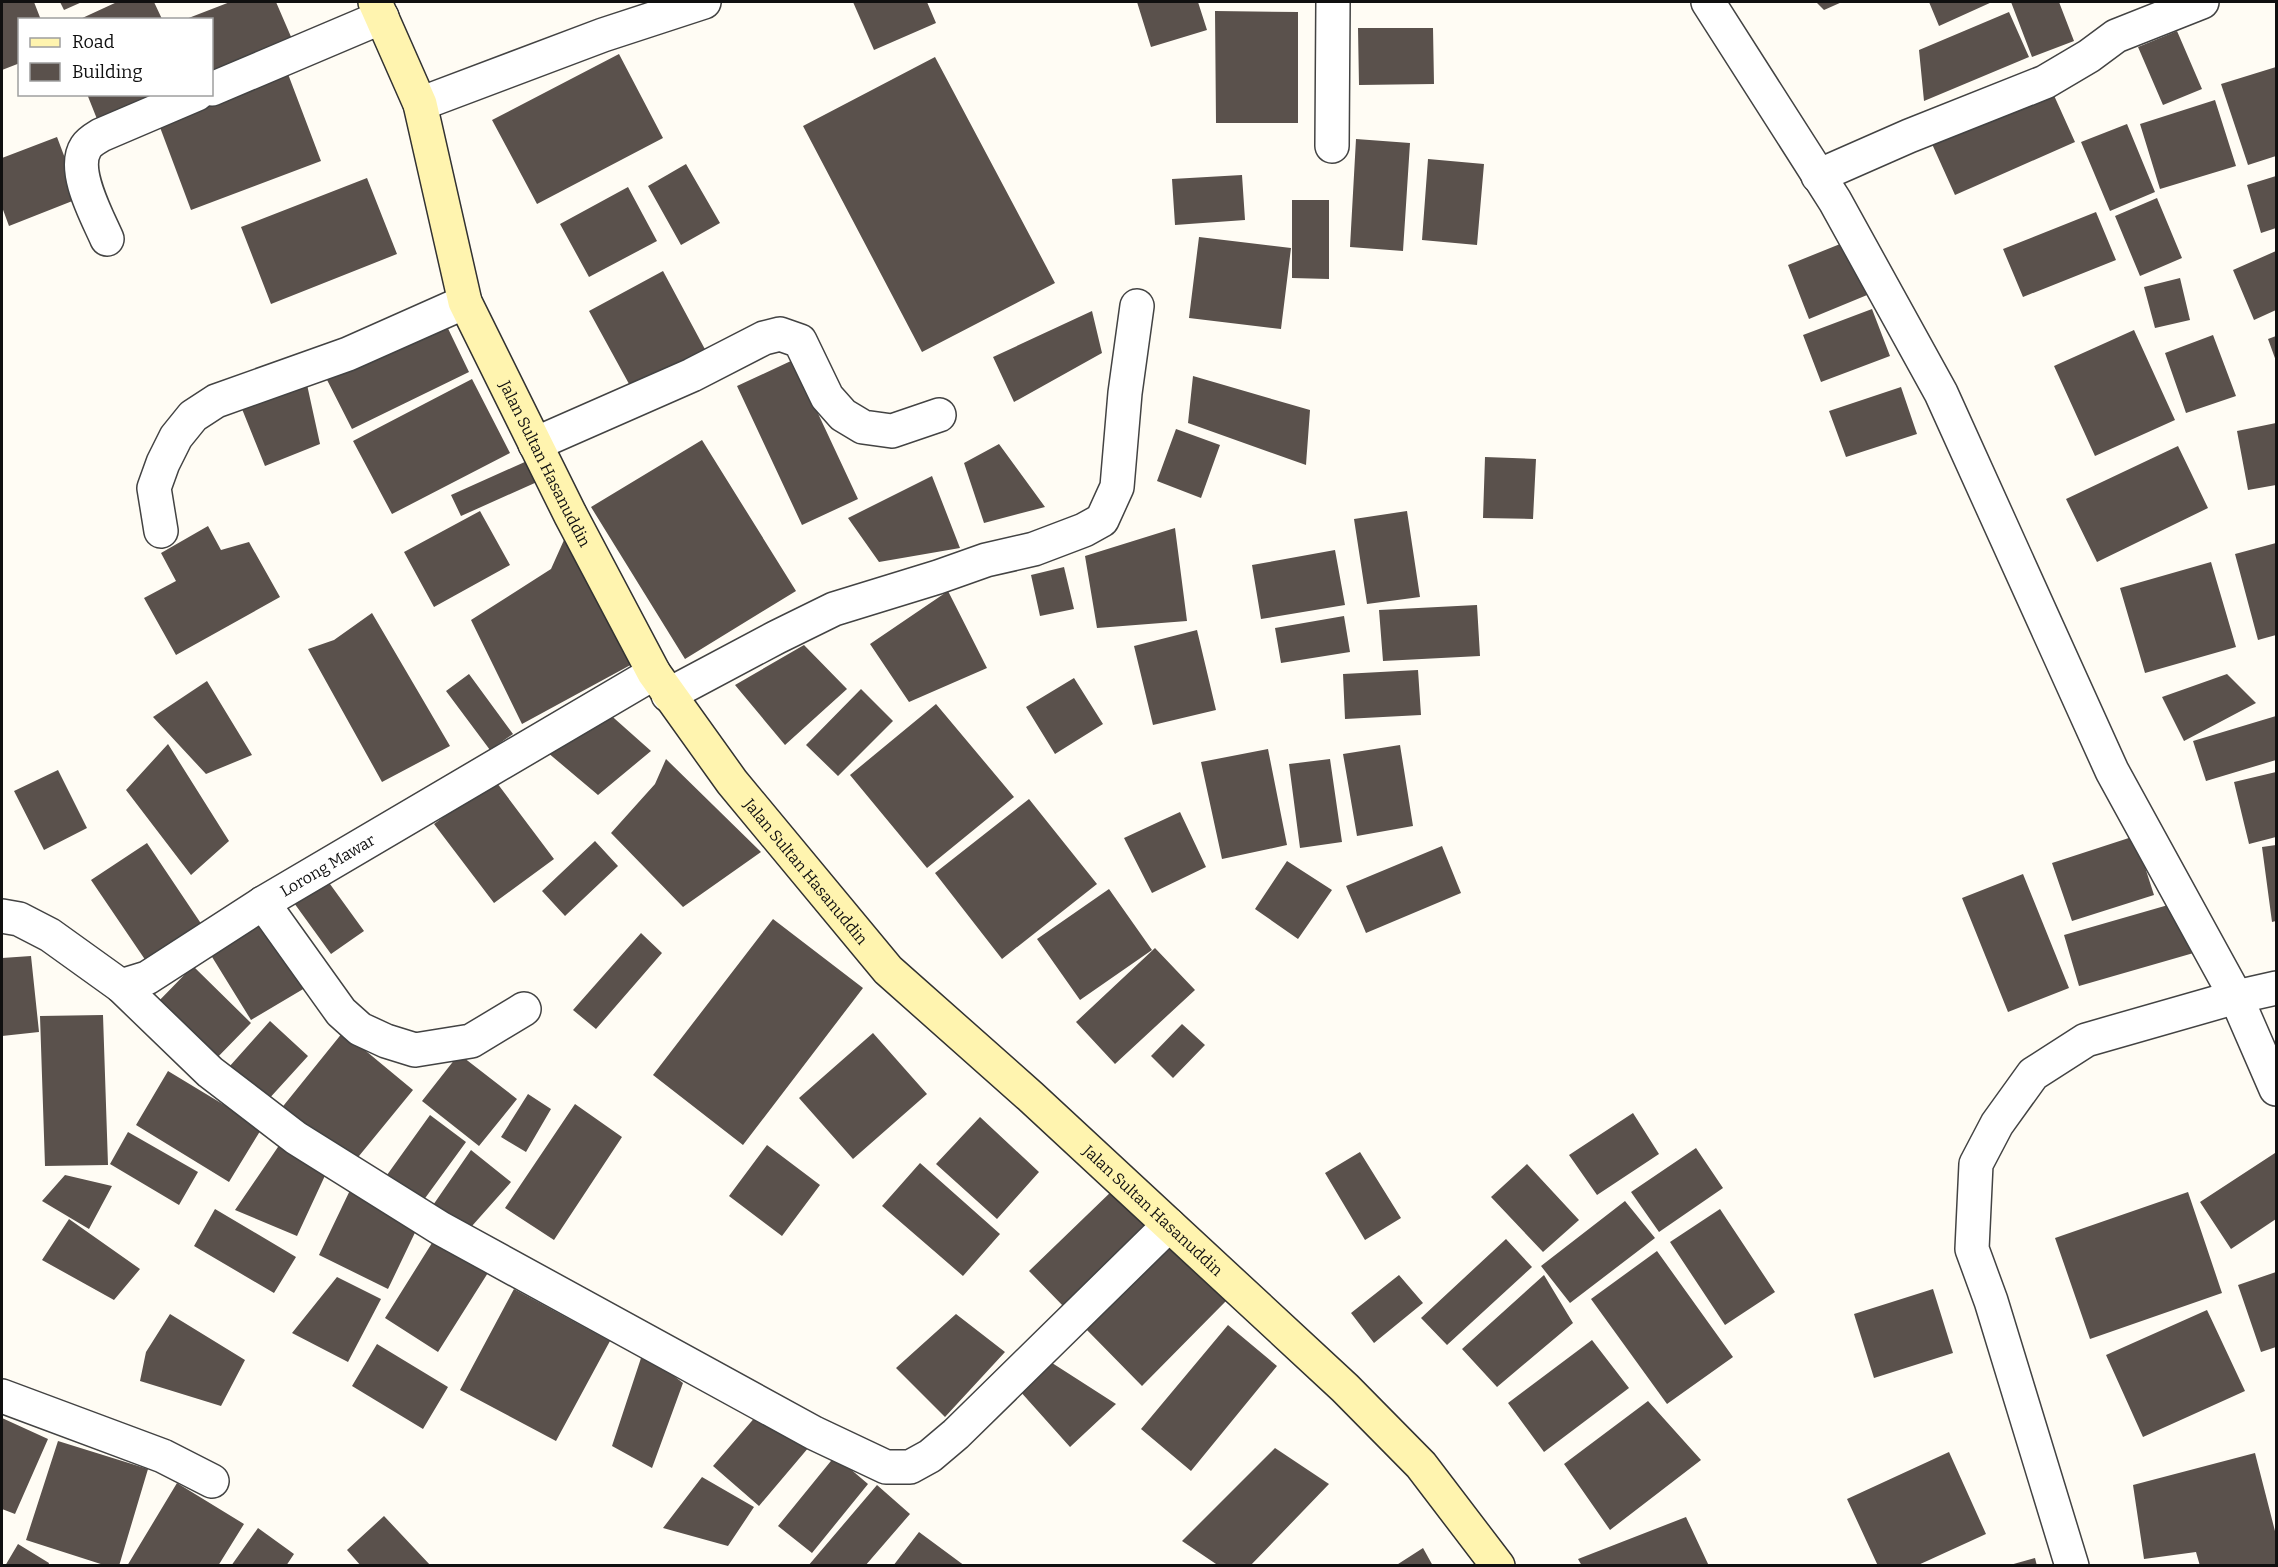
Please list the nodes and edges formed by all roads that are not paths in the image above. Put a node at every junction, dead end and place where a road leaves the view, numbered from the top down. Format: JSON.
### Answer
{"nodes":[{"id":1,"x":704,"y":2,"type":"edge"},
{"id":2,"x":1333,"y":2,"type":"edge"},
{"id":3,"x":1708,"y":2,"type":"edge"},
{"id":4,"x":2202,"y":2,"type":"edge"},
{"id":5,"x":379,"y":9,"type":"edge"},
{"id":6,"x":213,"y":88,"type":"edge"},
{"id":7,"x":192,"y":96,"type":"edge"},
{"id":8,"x":420,"y":104,"type":"junction"},
{"id":9,"x":1332,"y":146,"type":"dead end"},
{"id":10,"x":1818,"y":176,"type":"junction"},
{"id":11,"x":107,"y":239,"type":"dead end"},
{"id":12,"x":465,"y":302,"type":"junction"},
{"id":13,"x":1137,"y":306,"type":"dead end"},
{"id":14,"x":939,"y":415,"type":"dead end"},
{"id":15,"x":535,"y":444,"type":"junction"},
{"id":16,"x":161,"y":531,"type":"dead end"},
{"id":17,"x":661,"y":684,"type":"junction"},
{"id":18,"x":263,"y":903,"type":"junction"},
{"id":19,"x":2,"y":916,"type":"edge"},
{"id":20,"x":121,"y":986,"type":"junction"},
{"id":21,"x":2277,"y":988,"type":"edge"},
{"id":22,"x":2236,"y":997,"type":"junction"},
{"id":23,"x":524,"y":1008,"type":"dead end"},
{"id":24,"x":2277,"y":1089,"type":"edge"},
{"id":25,"x":1169,"y":1225,"type":"junction"},
{"id":26,"x":2,"y":1395,"type":"edge"},
{"id":27,"x":212,"y":1481,"type":"dead end"},
{"id":28,"x":1498,"y":1566,"type":"edge"},
{"id":29,"x":2072,"y":1566,"type":"edge"}],
"edges":[{"from":1,"to":8,"type":"street"},
{"from":2,"to":9,"type":"street"},
{"from":3,"to":10,"type":"street"},
{"from":4,"to":10,"type":"street"},
{"from":5,"to":6,"type":"street"},
{"from":5,"to":8,"type":"main road","name":"Jalan Sultan Hasanuddin"},
{"from":7,"to":11,"type":"street"},
{"from":8,"to":12,"type":"main road","name":"Jalan Sultan Hasanuddin"},
{"from":10,"to":22,"type":"street"},
{"from":12,"to":15,"type":"main road","name":"Jalan Sultan Hasanuddin"},
{"from":12,"to":16,"type":"street"},
{"from":13,"to":17,"type":"street","name":"Lorong Mawar"},
{"from":14,"to":15,"type":"street"},
{"from":15,"to":17,"type":"main road","name":"Jalan Sultan Hasanuddin"},
{"from":17,"to":18,"type":"street","name":"Lorong Mawar"},
{"from":17,"to":25,"type":"main road","name":"Jalan Sultan Hasanuddin"},
{"from":18,"to":20,"type":"street","name":"Lorong Mawar"},
{"from":18,"to":23,"type":"street"},
{"from":19,"to":20,"type":"street"},
{"from":20,"to":25,"type":"street"},
{"from":21,"to":22,"type":"street"},
{"from":22,"to":24,"type":"street"},
{"from":22,"to":29,"type":"street"},
{"from":25,"to":28,"type":"main road","name":"Jalan Sultan Hasanuddin"},
{"from":26,"to":27,"type":"street"}]}
